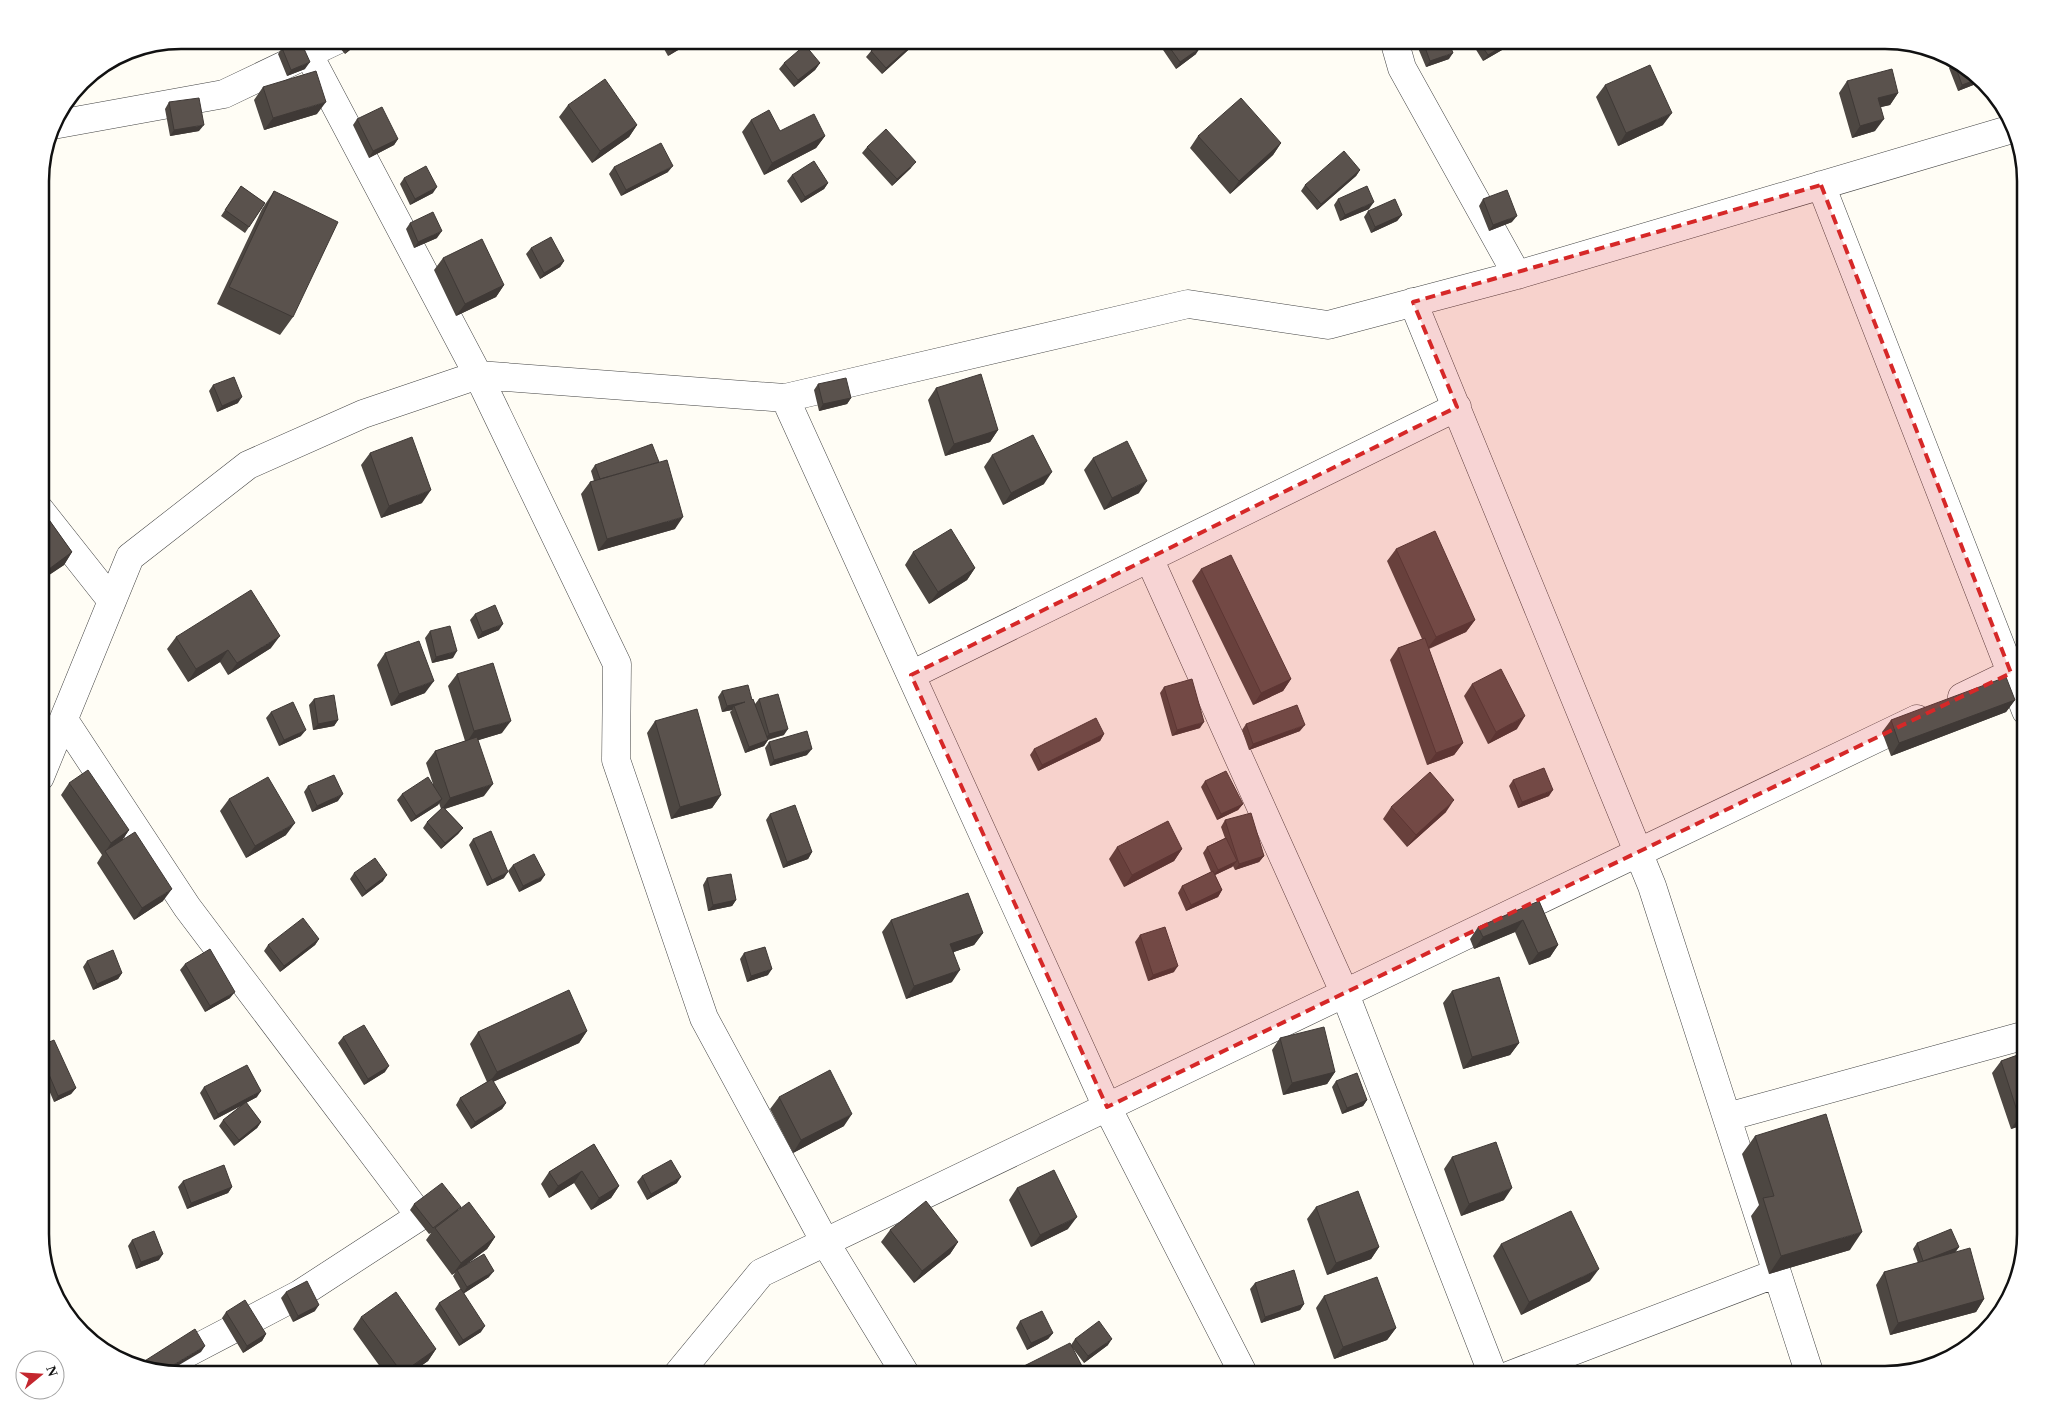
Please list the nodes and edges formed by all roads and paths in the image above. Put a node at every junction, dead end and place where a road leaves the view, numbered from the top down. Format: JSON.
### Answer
{"nodes":[{"id":1,"x":320,"y":49,"type":"edge"},
{"id":2,"x":1397,"y":49,"type":"edge"},
{"id":3,"x":309,"y":55,"type":"junction"},
{"id":4,"x":61,"y":123,"type":"edge"},
{"id":5,"x":2007,"y":130,"type":"edge"},
{"id":6,"x":1821,"y":185,"type":"junction"},
{"id":7,"x":1517,"y":275,"type":"junction"},
{"id":8,"x":1413,"y":302,"type":"junction"},
{"id":9,"x":478,"y":375,"type":"junction"},
{"id":10,"x":785,"y":398,"type":"junction"},
{"id":11,"x":1457,"y":407,"type":"junction"},
{"id":12,"x":49,"y":521,"type":"edge"},
{"id":13,"x":1149,"y":558,"type":"junction"},
{"id":14,"x":112,"y":601,"type":"junction"},
{"id":15,"x":2017,"y":665,"type":"edge"},
{"id":16,"x":2017,"y":671,"type":"edge"},
{"id":17,"x":911,"y":675,"type":"junction"},
{"id":18,"x":64,"y":720,"type":"junction"},
{"id":19,"x":49,"y":756,"type":"edge"},
{"id":20,"x":1639,"y":854,"type":"junction"},
{"id":21,"x":1345,"y":994,"type":"junction"},
{"id":22,"x":2017,"y":1037,"type":"edge"},
{"id":23,"x":1108,"y":1107,"type":"junction"},
{"id":24,"x":1727,"y":1117,"type":"junction"},
{"id":25,"x":825,"y":1242,"type":"junction"},
{"id":26,"x":1777,"y":1273,"type":"junction"},
{"id":27,"x":164,"y":1365,"type":"edge"},
{"id":28,"x":693,"y":1366,"type":"edge"},
{"id":29,"x":901,"y":1366,"type":"edge"},
{"id":30,"x":1239,"y":1366,"type":"edge"},
{"id":31,"x":1490,"y":1366,"type":"edge"},
{"id":32,"x":1534,"y":1366,"type":"edge"},
{"id":33,"x":1807,"y":1366,"type":"edge"}],
"edges":[{"from":1,"to":3,"type":"street"},
{"from":2,"to":7,"type":"street"},
{"from":3,"to":4,"type":"street"},
{"from":3,"to":9,"type":"street"},
{"from":5,"to":6,"type":"street"},
{"from":6,"to":7,"type":"street"},
{"from":6,"to":15,"type":"street"},
{"from":7,"to":8,"type":"street"},
{"from":8,"to":10,"type":"street"},
{"from":8,"to":11,"type":"street"},
{"from":9,"to":10,"type":"street"},
{"from":9,"to":14,"type":"street"},
{"from":9,"to":25,"type":"street"},
{"from":10,"to":17,"type":"street"},
{"from":11,"to":13,"type":"street"},
{"from":11,"to":20,"type":"street"},
{"from":12,"to":14,"type":"street"},
{"from":13,"to":17,"type":"street"},
{"from":13,"to":21,"type":"street"},
{"from":14,"to":18,"type":"street"},
{"from":16,"to":20,"type":"street"},
{"from":17,"to":23,"type":"street"},
{"from":18,"to":19,"type":"street"},
{"from":18,"to":27,"type":"street"},
{"from":20,"to":21,"type":"street"},
{"from":20,"to":24,"type":"street"},
{"from":21,"to":23,"type":"street"},
{"from":21,"to":31,"type":"street"},
{"from":22,"to":24,"type":"street"},
{"from":23,"to":25,"type":"street"},
{"from":23,"to":30,"type":"street"},
{"from":24,"to":26,"type":"street"},
{"from":25,"to":28,"type":"street"},
{"from":25,"to":29,"type":"street"},
{"from":26,"to":32,"type":"street"},
{"from":26,"to":33,"type":"street"}]}
